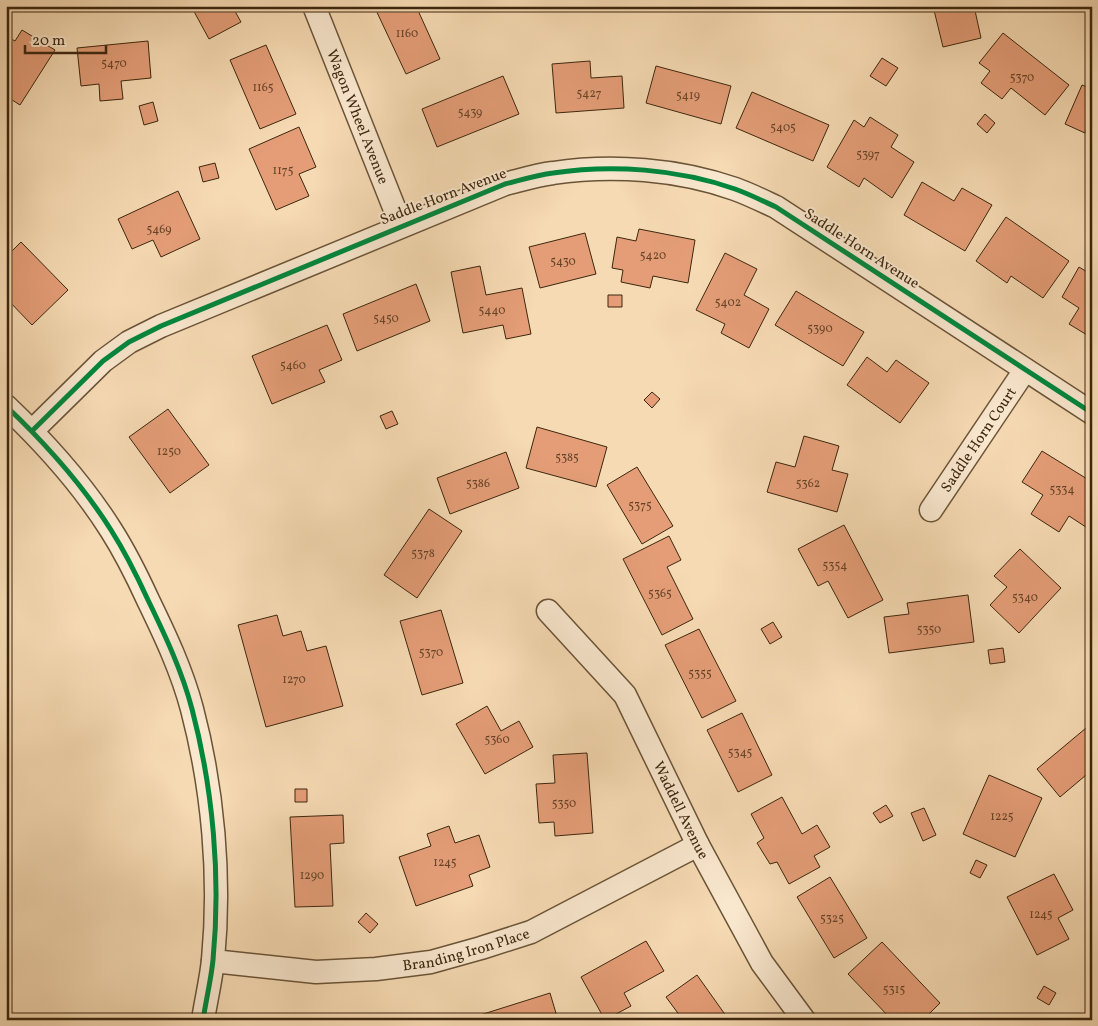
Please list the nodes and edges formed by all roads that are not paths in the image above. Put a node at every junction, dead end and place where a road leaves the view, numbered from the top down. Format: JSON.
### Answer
{"nodes":[{"id":1,"x":314,"y":6,"type":"edge"},
{"id":2,"x":401,"y":225,"type":"junction"},
{"id":3,"x":1025,"y":370,"type":"junction"},
{"id":4,"x":6,"y":406,"type":"edge"},
{"id":5,"x":1092,"y":413,"type":"edge"},
{"id":6,"x":32,"y":431,"type":"junction"},
{"id":7,"x":931,"y":510,"type":"dead end"},
{"id":8,"x":548,"y":611,"type":"dead end"},
{"id":9,"x":698,"y":845,"type":"junction"},
{"id":10,"x":213,"y":961,"type":"junction"},
{"id":11,"x":203,"y":1020,"type":"edge"},
{"id":12,"x":804,"y":1020,"type":"edge"}],
"edges":[{"from":1,"to":2,"type":"street","name":"Wagon Wheel Avenue"},
{"from":2,"to":3,"type":"street","name":"Saddle Horn Avenue"},
{"from":2,"to":6,"type":"street","name":"Saddle Horn Avenue"},
{"from":3,"to":5,"type":"street","name":"Saddle Horn Avenue"},
{"from":3,"to":7,"type":"street","name":"Saddle Horn Court"},
{"from":4,"to":6,"type":"street"},
{"from":6,"to":10,"type":"street"},
{"from":8,"to":9,"type":"street","name":"Waddell Avenue"},
{"from":9,"to":10,"type":"street","name":"Branding Iron Place"},
{"from":9,"to":12,"type":"street","name":"Waddell Avenue"},
{"from":10,"to":11,"type":"street"}]}
